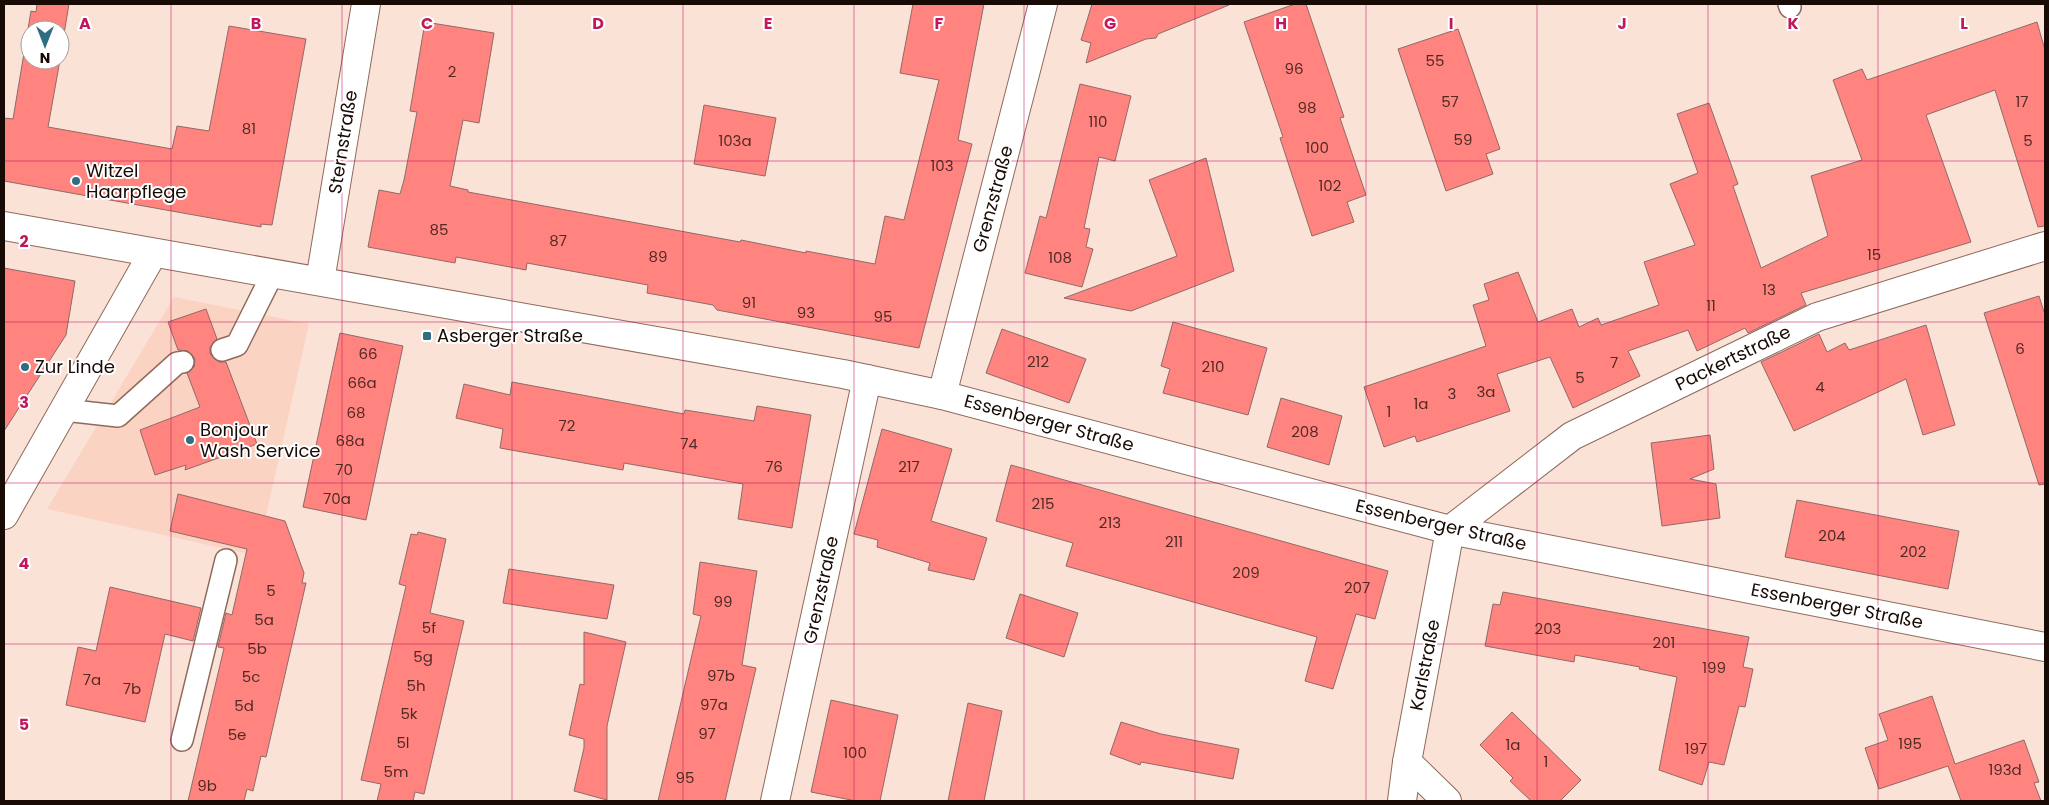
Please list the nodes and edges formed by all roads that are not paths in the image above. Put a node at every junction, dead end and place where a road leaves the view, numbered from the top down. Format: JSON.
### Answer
{"nodes":[{"id":1,"x":366,"y":4,"type":"edge"},
{"id":2,"x":1043,"y":4,"type":"edge"},
{"id":3,"x":4,"y":226,"type":"edge"},
{"id":4,"x":2045,"y":246,"type":"edge"},
{"id":5,"x":153,"y":252,"type":"junction"},
{"id":6,"x":273,"y":273,"type":"junction"},
{"id":7,"x":320,"y":281,"type":"junction"},
{"id":8,"x":222,"y":350,"type":"dead end"},
{"id":9,"x":183,"y":362,"type":"dead end"},
{"id":10,"x":855,"y":376,"type":"junction"},
{"id":11,"x":942,"y":395,"type":"junction"},
{"id":12,"x":64,"y":410,"type":"junction"},
{"id":13,"x":4,"y":515,"type":"edge"},
{"id":14,"x":1450,"y":530,"type":"junction"},
{"id":15,"x":226,"y":560,"type":"dead end"},
{"id":16,"x":2045,"y":647,"type":"edge"},
{"id":17,"x":182,"y":740,"type":"dead end"},
{"id":18,"x":1407,"y":762,"type":"junction"},
{"id":19,"x":775,"y":801,"type":"edge"},
{"id":20,"x":1402,"y":801,"type":"edge"},
{"id":21,"x":1447,"y":801,"type":"edge"}],
"edges":[{"from":1,"to":7,"type":"street","name":"Sternstraße"},
{"from":2,"to":11,"type":"street","name":"Grenzstraße"},
{"from":3,"to":5,"type":"street"},
{"from":4,"to":14,"type":"street","name":"Packertstraße"},
{"from":5,"to":6,"type":"street"},
{"from":5,"to":12,"type":"street"},
{"from":6,"to":7,"type":"street"},
{"from":6,"to":8,"type":"lane"},
{"from":7,"to":10,"type":"street"},
{"from":9,"to":12,"type":"lane"},
{"from":10,"to":11,"type":"street","name":"Essenberger Straße"},
{"from":10,"to":19,"type":"street","name":"Grenzstraße"},
{"from":11,"to":14,"type":"street","name":"Essenberger Straße"},
{"from":12,"to":13,"type":"street"},
{"from":14,"to":16,"type":"street","name":"Essenberger Straße"},
{"from":14,"to":18,"type":"street","name":"Karlstraße"},
{"from":15,"to":17,"type":"lane"},
{"from":18,"to":20,"type":"street","name":"Karlstraße"},
{"from":18,"to":21,"type":"street"}]}
